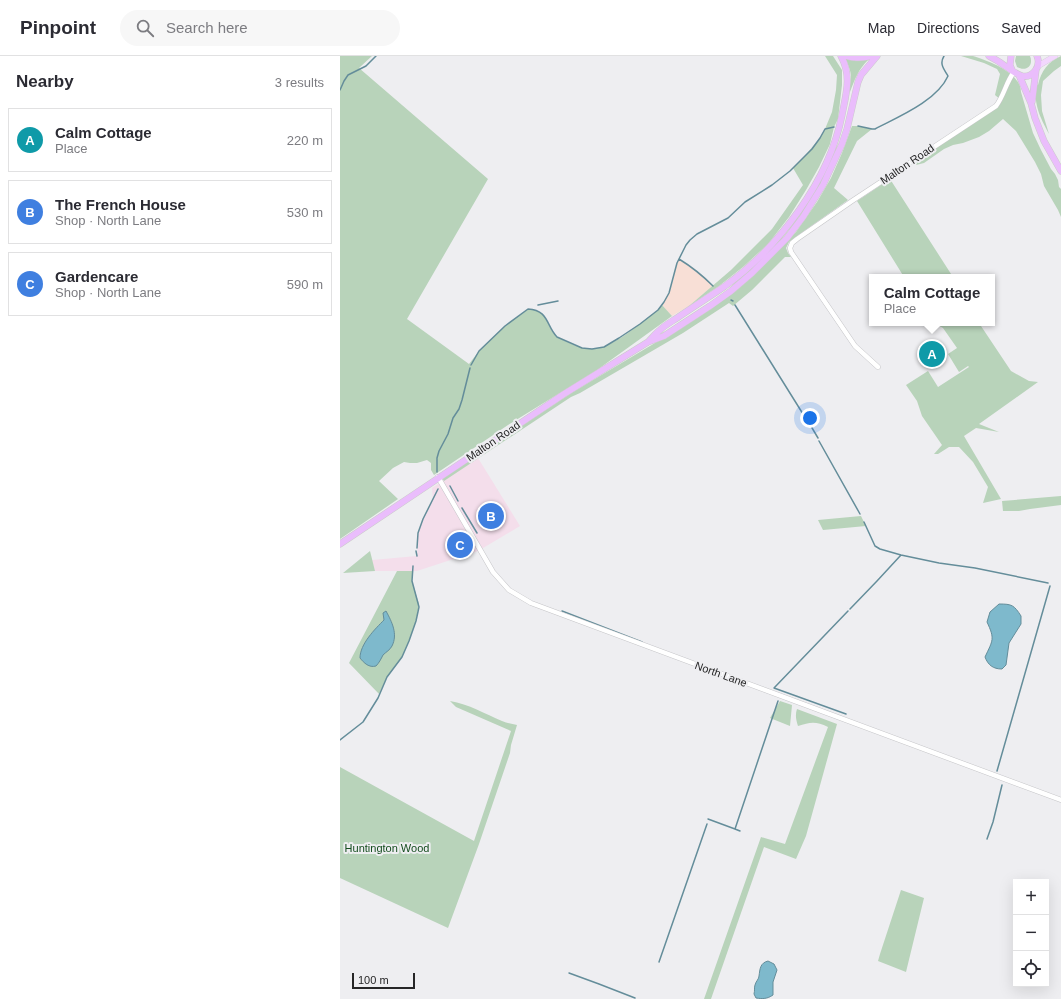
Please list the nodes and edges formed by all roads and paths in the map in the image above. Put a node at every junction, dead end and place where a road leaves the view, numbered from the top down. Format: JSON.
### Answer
{"nodes":[{"id":1,"x":841,"y":56,"type":"edge"},
{"id":2,"x":846,"y":56,"type":"edge"},
{"id":3,"x":989,"y":56,"type":"edge"},
{"id":4,"x":1011,"y":56,"type":"edge"},
{"id":5,"x":1037,"y":56,"type":"edge"},
{"id":6,"x":1055,"y":56,"type":"edge"},
{"id":7,"x":876,"y":57,"type":"edge"},
{"id":8,"x":1037,"y":68,"type":"junction"},
{"id":9,"x":1015,"y":73,"type":"junction"},
{"id":10,"x":1031,"y":103,"type":"junction"},
{"id":11,"x":1061,"y":171,"type":"edge"},
{"id":12,"x":648,"y":342,"type":"junction"},
{"id":13,"x":878,"y":367,"type":"dead end"},
{"id":14,"x":438,"y":477,"type":"junction"},
{"id":15,"x":340,"y":544,"type":"edge"},
{"id":16,"x":1061,"y":800,"type":"edge"}],
"edges":[{"from":1,"to":12,"type":"highway","name":"Malton Road"},
{"from":2,"to":7,"type":"highway"},
{"from":3,"to":9,"type":"highway"},
{"from":4,"to":9,"type":"highway"},
{"from":5,"to":8,"type":"highway"},
{"from":6,"to":8,"type":"main road"},
{"from":7,"to":12,"type":"highway","name":"Malton Road"},
{"from":8,"to":9,"type":"highway"},
{"from":8,"to":10,"type":"highway"},
{"from":9,"to":10,"type":"highway"},
{"from":9,"to":13,"type":"street","name":"Malton Road"},
{"from":10,"to":11,"type":"highway"},
{"from":12,"to":14,"type":"highway","name":"Malton Road"},
{"from":14,"to":15,"type":"highway","name":"Malton Road"},
{"from":14,"to":16,"type":"street","name":"North Lane"}]}
